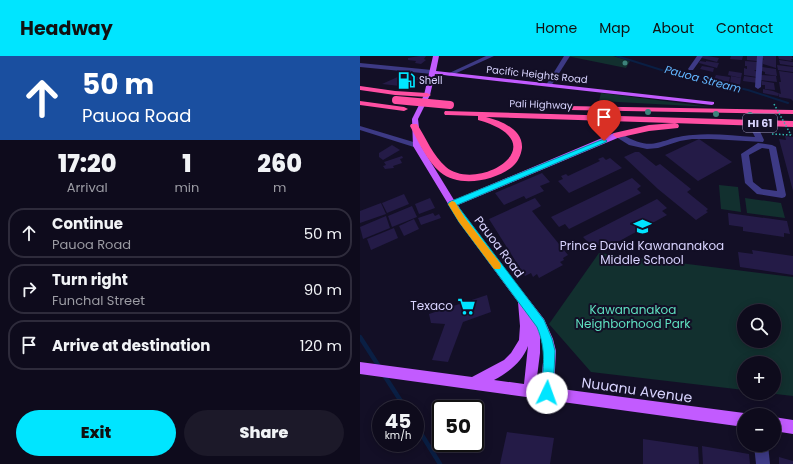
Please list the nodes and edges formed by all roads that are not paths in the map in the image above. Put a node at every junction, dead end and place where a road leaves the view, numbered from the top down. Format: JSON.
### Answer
{"nodes":[{"id":1,"x":436,"y":56,"type":"edge"},
{"id":2,"x":491,"y":56,"type":"edge"},
{"id":3,"x":567,"y":56,"type":"edge"},
{"id":4,"x":700,"y":56,"type":"edge"},
{"id":5,"x":760,"y":56,"type":"edge"},
{"id":6,"x":360,"y":65,"type":"edge"},
{"id":7,"x":691,"y":69,"type":"dead end"},
{"id":8,"x":432,"y":72,"type":"junction"},
{"id":9,"x":448,"y":75,"type":"junction"},
{"id":10,"x":549,"y":85,"type":"junction"},
{"id":11,"x":758,"y":87,"type":"dead end"},
{"id":12,"x":360,"y":88,"type":"edge"},
{"id":13,"x":427,"y":95,"type":"junction"},
{"id":14,"x":360,"y":96,"type":"edge"},
{"id":15,"x":360,"y":103,"type":"edge"},
{"id":16,"x":712,"y":103,"type":"joint"},
{"id":17,"x":514,"y":106,"type":"dead end"},
{"id":18,"x":561,"y":108,"type":"dead end"},
{"id":19,"x":774,"y":108,"type":"junction"},
{"id":20,"x":449,"y":109,"type":"junction"},
{"id":21,"x":793,"y":112,"type":"edge"},
{"id":22,"x":793,"y":124,"type":"edge"},
{"id":23,"x":414,"y":126,"type":"junction"},
{"id":24,"x":754,"y":126,"type":"junction"},
{"id":25,"x":360,"y":128,"type":"edge"},
{"id":26,"x":793,"y":128,"type":"edge"},
{"id":27,"x":617,"y":135,"type":"junction"},
{"id":28,"x":760,"y":142,"type":"junction"},
{"id":29,"x":417,"y":146,"type":"junction"},
{"id":30,"x":452,"y":204,"type":"junction"},
{"id":31,"x":523,"y":301,"type":"junction"},
{"id":32,"x":360,"y":368,"type":"edge"},
{"id":33,"x":471,"y":384,"type":"junction"},
{"id":34,"x":529,"y":390,"type":"junction"},
{"id":35,"x":547,"y":393,"type":"junction"},
{"id":36,"x":737,"y":419,"type":"edge"},
{"id":37,"x":781,"y":425,"type":"edge"},
{"id":38,"x":793,"y":427,"type":"edge"},
{"id":39,"x":762,"y":452,"type":"edge"},
{"id":40,"x":763,"y":464,"type":"edge"}],
"edges":[{"from":1,"to":8,"type":"main road","name":"Pauoa Road"},
{"from":2,"to":9,"type":"street"},
{"from":3,"to":10,"type":"street"},
{"from":4,"to":7,"type":"street"},
{"from":5,"to":11,"type":"street"},
{"from":6,"to":8,"type":"street","name":"Pacific Heights Road"},
{"from":8,"to":9,"type":"main road","name":"Pacific Heights Road"},
{"from":8,"to":13,"type":"main road","name":"Pauoa Road"},
{"from":9,"to":10,"type":"main road","name":"Pacific Heights Road"},
{"from":10,"to":16,"type":"main road","name":"Pacific Heights Road"},
{"from":12,"to":13,"type":"highway"},
{"from":13,"to":23,"type":"main road","name":"Pauoa Road"},
{"from":14,"to":20,"type":"highway","name":"Pali Highway","number":"HI 61","bridge":true},
{"from":15,"to":20,"type":"highway","name":"Pali Highway","number":"HI 61"},
{"from":16,"to":19,"type":"highway"},
{"from":17,"to":20,"type":"highway","name":"Pali Highway","number":"HI 61"},
{"from":18,"to":19,"type":"highway","name":"Pali Highway","number":"HI 61"},
{"from":19,"to":21,"type":"highway","name":"Pali Highway","number":"HI 61"},
{"from":20,"to":22,"type":"highway","name":"Pali Highway","number":"HI 61"},
{"from":20,"to":23,"type":"highway"},
{"from":23,"to":29,"type":"main road","name":"Pauoa Road"},
{"from":24,"to":26,"type":"highway"},
{"from":24,"to":27,"type":"highway"},
{"from":24,"to":28,"type":"street"},
{"from":25,"to":29,"type":"street"},
{"from":27,"to":28,"type":"street"},
{"from":27,"to":30,"type":"main road"},
{"from":28,"to":28,"type":"street"},
{"from":29,"to":30,"type":"main road","name":"Pauoa Road"},
{"from":30,"to":31,"type":"main road","name":"Pauoa Road"},
{"from":31,"to":33,"type":"main road"},
{"from":31,"to":34,"type":"main road"},
{"from":31,"to":35,"type":"main road"},
{"from":32,"to":33,"type":"main road","name":"Nuuanu Avenue"},
{"from":33,"to":34,"type":"main road","name":"Nuuanu Avenue"},
{"from":34,"to":35,"type":"main road","name":"Nuuanu Avenue"},
{"from":35,"to":36,"type":"main road","name":"Nuuanu Avenue"},
{"from":37,"to":38,"type":"main road"},
{"from":39,"to":40,"type":"street"}]}
